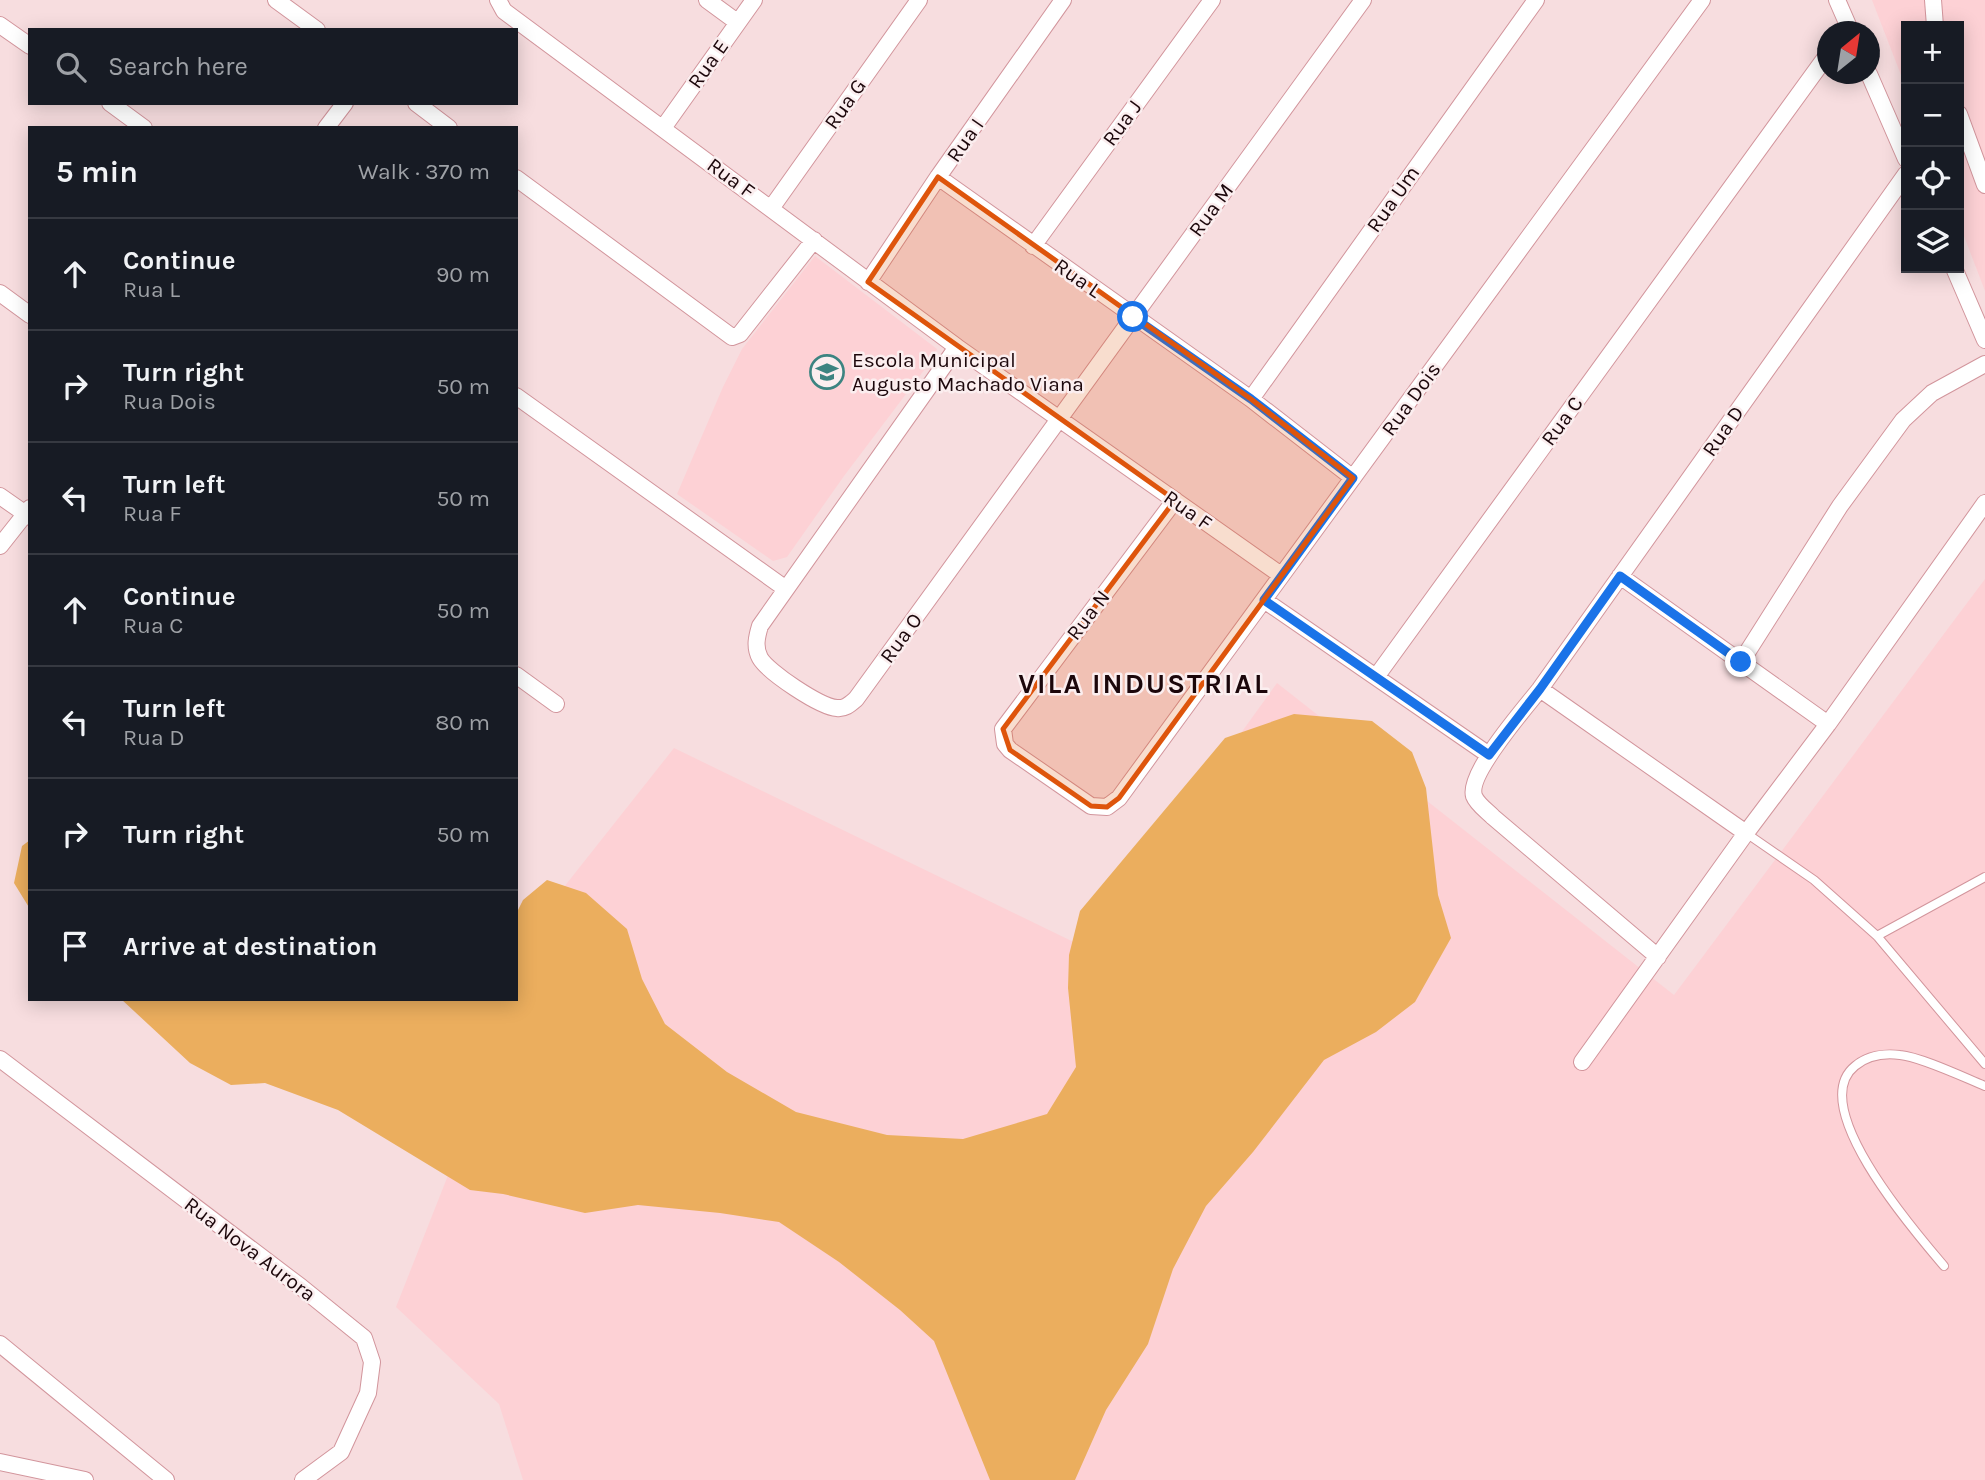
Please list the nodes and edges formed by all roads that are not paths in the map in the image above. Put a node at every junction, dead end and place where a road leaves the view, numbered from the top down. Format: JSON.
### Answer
{"nodes":[{"id":1,"x":276,"y":0,"type":"edge"},
{"id":2,"x":707,"y":0,"type":"edge"},
{"id":3,"x":754,"y":0,"type":"edge"},
{"id":4,"x":1063,"y":0,"type":"edge"},
{"id":5,"x":1212,"y":0,"type":"edge"},
{"id":6,"x":1363,"y":0,"type":"edge"},
{"id":7,"x":1536,"y":0,"type":"edge"},
{"id":8,"x":1702,"y":0,"type":"edge"},
{"id":9,"x":1837,"y":0,"type":"edge"},
{"id":10,"x":1933,"y":0,"type":"edge"},
{"id":11,"x":913,"y":2,"type":"edge"},
{"id":12,"x":501,"y":5,"type":"edge"},
{"id":13,"x":1845,"y":21,"type":"edge"},
{"id":14,"x":1935,"y":21,"type":"edge"},
{"id":15,"x":737,"y":22,"type":"junction"},
{"id":16,"x":0,"y":25,"type":"edge"},
{"id":17,"x":314,"y":28,"type":"edge"},
{"id":18,"x":28,"y":45,"type":"edge"},
{"id":19,"x":1817,"y":69,"type":"edge"},
{"id":20,"x":1873,"y":84,"type":"edge"},
{"id":21,"x":113,"y":105,"type":"edge"},
{"id":22,"x":343,"y":105,"type":"edge"},
{"id":23,"x":419,"y":105,"type":"edge"},
{"id":24,"x":141,"y":126,"type":"edge"},
{"id":25,"x":328,"y":126,"type":"edge"},
{"id":26,"x":446,"y":126,"type":"edge"},
{"id":27,"x":663,"y":128,"type":"junction"},
{"id":28,"x":1964,"y":128,"type":"edge"},
{"id":29,"x":1901,"y":148,"type":"edge"},
{"id":30,"x":938,"y":177,"type":"junction"},
{"id":31,"x":518,"y":179,"type":"edge"},
{"id":32,"x":1901,"y":181,"type":"edge"},
{"id":33,"x":1985,"y":185,"type":"edge"},
{"id":34,"x":772,"y":207,"type":"junction"},
{"id":35,"x":814,"y":240,"type":"junction"},
{"id":36,"x":1033,"y":246,"type":"junction"},
{"id":37,"x":1956,"y":273,"type":"edge"},
{"id":38,"x":868,"y":282,"type":"junction"},
{"id":39,"x":0,"y":293,"type":"edge"},
{"id":40,"x":28,"y":314,"type":"edge"},
{"id":41,"x":1133,"y":317,"type":"junction"},
{"id":42,"x":1985,"y":340,"type":"edge"},
{"id":43,"x":957,"y":346,"type":"junction"},
{"id":44,"x":1985,"y":364,"type":"edge"},
{"id":45,"x":518,"y":397,"type":"edge"},
{"id":46,"x":1251,"y":399,"type":"junction"},
{"id":47,"x":1059,"y":420,"type":"junction"},
{"id":48,"x":1353,"y":478,"type":"junction"},
{"id":49,"x":0,"y":496,"type":"edge"},
{"id":50,"x":1175,"y":500,"type":"junction"},
{"id":51,"x":1985,"y":503,"type":"edge"},
{"id":52,"x":28,"y":513,"type":"edge"},
{"id":53,"x":0,"y":546,"type":"edge"},
{"id":54,"x":1281,"y":575,"type":"junction"},
{"id":55,"x":1620,"y":576,"type":"junction"},
{"id":56,"x":786,"y":589,"type":"junction"},
{"id":57,"x":1264,"y":600,"type":"junction"},
{"id":58,"x":1741,"y":662,"type":"junction"},
{"id":59,"x":518,"y":676,"type":"edge"},
{"id":60,"x":1376,"y":677,"type":"junction"},
{"id":61,"x":1540,"y":689,"type":"junction"},
{"id":62,"x":556,"y":704,"type":"dead end"},
{"id":63,"x":1828,"y":724,"type":"junction"},
{"id":64,"x":1489,"y":755,"type":"junction"},
{"id":65,"x":1119,"y":798,"type":"joint"},
{"id":66,"x":1746,"y":833,"type":"junction"},
{"id":67,"x":1985,"y":877,"type":"edge"},
{"id":68,"x":1877,"y":936,"type":"junction"},
{"id":69,"x":1658,"y":957,"type":"junction"},
{"id":70,"x":0,"y":1059,"type":"edge"},
{"id":71,"x":1581,"y":1062,"type":"dead end"},
{"id":72,"x":1985,"y":1064,"type":"edge"},
{"id":73,"x":1985,"y":1086,"type":"edge"},
{"id":74,"x":1944,"y":1266,"type":"dead end"},
{"id":75,"x":0,"y":1344,"type":"edge"},
{"id":76,"x":0,"y":1462,"type":"edge"},
{"id":77,"x":85,"y":1480,"type":"edge"},
{"id":78,"x":166,"y":1480,"type":"edge"},
{"id":79,"x":303,"y":1480,"type":"edge"}],
"edges":[{"from":1,"to":17,"type":"street"},
{"from":2,"to":15,"type":"street"},
{"from":3,"to":15,"type":"street","name":"Rua E"},
{"from":4,"to":30,"type":"street","name":"Rua I"},
{"from":5,"to":36,"type":"street","name":"Rua J"},
{"from":6,"to":41,"type":"street","name":"Rua M"},
{"from":7,"to":46,"type":"street","name":"Rua Um"},
{"from":8,"to":48,"type":"street","name":"Rua Dois"},
{"from":9,"to":13,"type":"street"},
{"from":10,"to":14,"type":"street"},
{"from":11,"to":34,"type":"street","name":"Rua G"},
{"from":12,"to":27,"type":"street","name":"Rua F"},
{"from":15,"to":27,"type":"street","name":"Rua E"},
{"from":16,"to":18,"type":"street"},
{"from":19,"to":60,"type":"street","name":"Rua C"},
{"from":20,"to":29,"type":"street"},
{"from":21,"to":24,"type":"street"},
{"from":22,"to":25,"type":"street"},
{"from":23,"to":26,"type":"street"},
{"from":27,"to":34,"type":"street","name":"Rua F"},
{"from":28,"to":33,"type":"street"},
{"from":30,"to":36,"type":"street","name":"Rua L"},
{"from":30,"to":38,"type":"street","name":"Rua I"},
{"from":31,"to":35,"type":"street"},
{"from":32,"to":55,"type":"street","name":"Rua D"},
{"from":34,"to":35,"type":"street","name":"Rua F"},
{"from":35,"to":38,"type":"street","name":"Rua F"},
{"from":36,"to":41,"type":"street","name":"Rua L"},
{"from":37,"to":42,"type":"street"},
{"from":38,"to":43,"type":"street","name":"Rua F"},
{"from":39,"to":40,"type":"street"},
{"from":41,"to":46,"type":"street","name":"Rua L"},
{"from":41,"to":47,"type":"street","name":"Rua M"},
{"from":43,"to":47,"type":"street","name":"Rua F"},
{"from":43,"to":56,"type":"street"},
{"from":44,"to":58,"type":"street"},
{"from":45,"to":56,"type":"street"},
{"from":46,"to":48,"type":"street","name":"Rua L"},
{"from":47,"to":50,"type":"street","name":"Rua F"},
{"from":47,"to":56,"type":"street","name":"Rua O"},
{"from":48,"to":54,"type":"street","name":"Rua Dois"},
{"from":49,"to":52,"type":"street"},
{"from":50,"to":54,"type":"street","name":"Rua F"},
{"from":50,"to":65,"type":"street","name":"Rua N"},
{"from":51,"to":63,"type":"street"},
{"from":52,"to":53,"type":"street"},
{"from":54,"to":57,"type":"street","name":"Rua Dois"},
{"from":55,"to":58,"type":"street"},
{"from":55,"to":61,"type":"street","name":"Rua D"},
{"from":57,"to":60,"type":"street"},
{"from":57,"to":65,"type":"street","name":"Rua Dois"},
{"from":58,"to":63,"type":"street"},
{"from":59,"to":62,"type":"street"},
{"from":60,"to":64,"type":"street"},
{"from":61,"to":64,"type":"street","name":"Rua D"},
{"from":61,"to":66,"type":"street"},
{"from":63,"to":66,"type":"street"},
{"from":64,"to":69,"type":"street","name":"Rua D"},
{"from":66,"to":68,"type":"lane"},
{"from":66,"to":69,"type":"street"},
{"from":67,"to":68,"type":"lane"},
{"from":68,"to":72,"type":"lane"},
{"from":69,"to":71,"type":"street"},
{"from":70,"to":79,"type":"street","name":"Rua Nova Aurora"},
{"from":73,"to":74,"type":"lane"},
{"from":75,"to":78,"type":"street"},
{"from":76,"to":77,"type":"street"}]}
